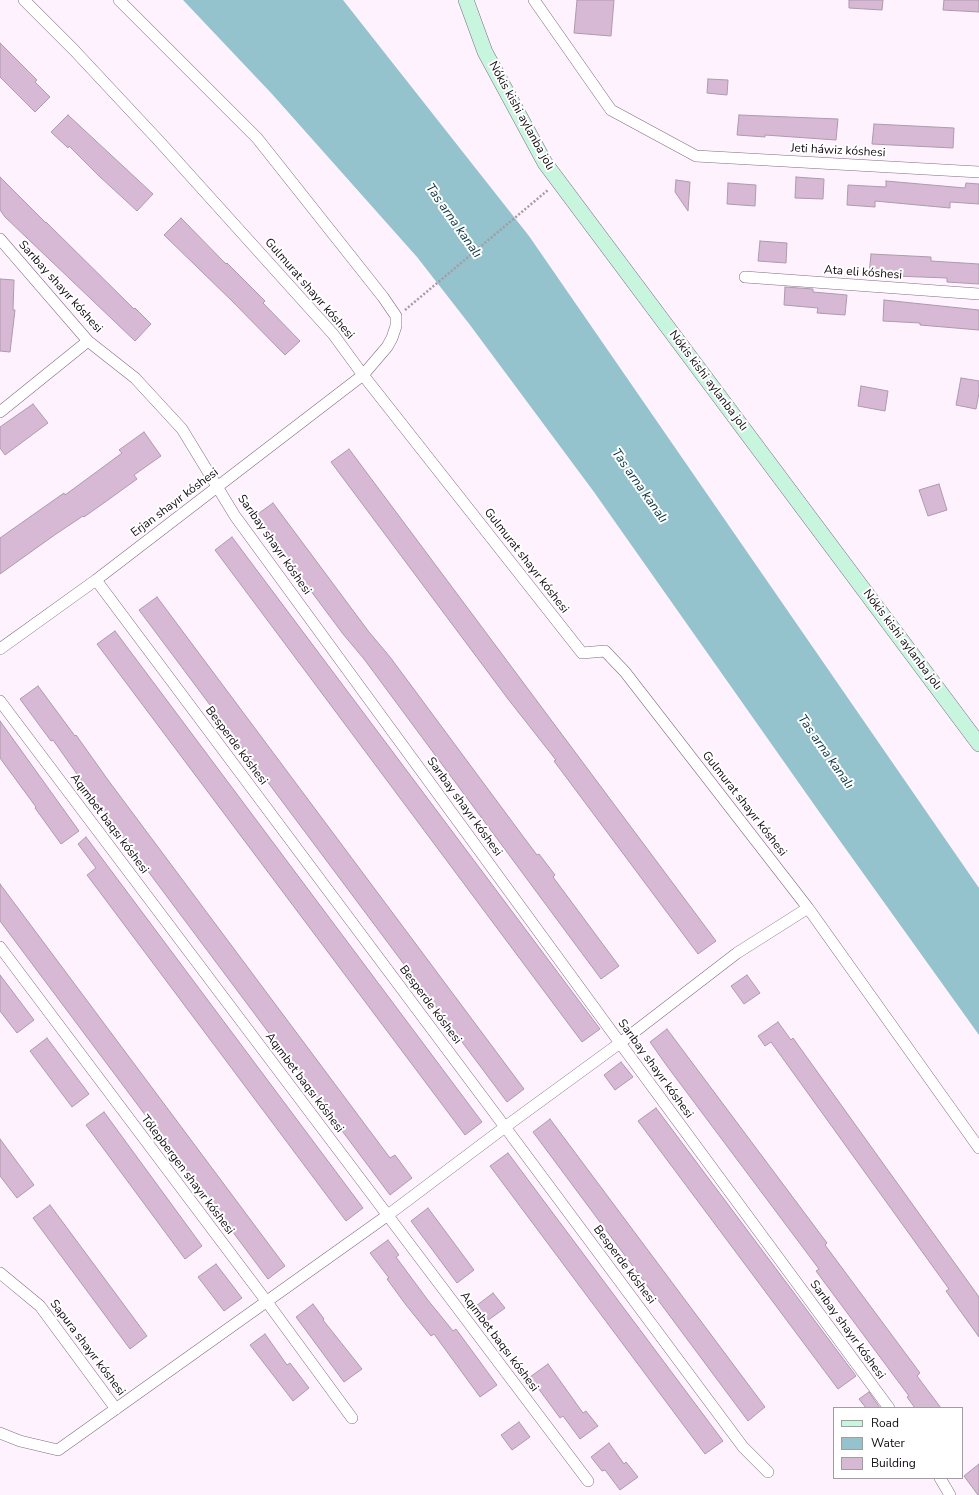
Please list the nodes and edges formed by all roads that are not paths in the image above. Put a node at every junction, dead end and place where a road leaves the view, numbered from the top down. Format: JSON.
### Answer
{"nodes":[{"id":1,"x":24,"y":0,"type":"edge"},
{"id":2,"x":119,"y":0,"type":"edge"},
{"id":3,"x":466,"y":0,"type":"edge"},
{"id":4,"x":534,"y":0,"type":"edge"},
{"id":5,"x":979,"y":172,"type":"edge"},
{"id":6,"x":0,"y":239,"type":"edge"},
{"id":7,"x":745,"y":277,"type":"dead end"},
{"id":8,"x":979,"y":294,"type":"edge"},
{"id":9,"x":88,"y":341,"type":"junction"},
{"id":10,"x":363,"y":375,"type":"junction"},
{"id":11,"x":0,"y":412,"type":"edge"},
{"id":12,"x":218,"y":487,"type":"junction"},
{"id":13,"x":96,"y":580,"type":"junction"},
{"id":14,"x":0,"y":649,"type":"edge"},
{"id":15,"x":0,"y":701,"type":"edge"},
{"id":16,"x":979,"y":744,"type":"edge"},
{"id":17,"x":808,"y":908,"type":"junction"},
{"id":18,"x":0,"y":948,"type":"edge"},
{"id":19,"x":620,"y":1043,"type":"junction"},
{"id":20,"x":505,"y":1127,"type":"junction"},
{"id":21,"x":979,"y":1148,"type":"edge"},
{"id":22,"x":388,"y":1216,"type":"junction"},
{"id":23,"x":0,"y":1273,"type":"edge"},
{"id":24,"x":267,"y":1302,"type":"junction"},
{"id":25,"x":888,"y":1407,"type":"edge"},
{"id":26,"x":116,"y":1409,"type":"junction"},
{"id":27,"x":352,"y":1418,"type":"dead end"},
{"id":28,"x":0,"y":1433,"type":"edge"},
{"id":29,"x":768,"y":1472,"type":"dead end"},
{"id":30,"x":941,"y":1479,"type":"edge"},
{"id":31,"x":588,"y":1481,"type":"dead end"},
{"id":32,"x":950,"y":1495,"type":"edge"}],
"edges":[{"from":1,"to":10,"type":"street","name":"Gulmurat shayır kóshesi"},
{"from":2,"to":10,"type":"street","name":"Erjan shayır kóshesi"},
{"from":3,"to":16,"type":"main road","name":"Nókis kishi aylanba jolı"},
{"from":4,"to":5,"type":"street","name":"Jeti háwiz kóshesi"},
{"from":6,"to":9,"type":"street","name":"Sarıbay shayır kóshesi"},
{"from":7,"to":8,"type":"street","name":"Ata eli kóshesi"},
{"from":9,"to":11,"type":"street"},
{"from":9,"to":12,"type":"street","name":"Sarıbay shayır kóshesi"},
{"from":10,"to":12,"type":"street","name":"Erjan shayır kóshesi"},
{"from":10,"to":17,"type":"street","name":"Gulmurat shayır kóshesi"},
{"from":12,"to":13,"type":"street","name":"Erjan shayır kóshesi"},
{"from":12,"to":19,"type":"street","name":"Sarıbay shayır kóshesi"},
{"from":13,"to":14,"type":"street","name":"Erjan shayır kóshesi"},
{"from":13,"to":20,"type":"street","name":"Besperde kóshesi"},
{"from":15,"to":22,"type":"street","name":"Aqımbet baqsı kóshesi"},
{"from":17,"to":19,"type":"street"},
{"from":17,"to":21,"type":"street","name":"Gulmurat shayır kóshesi"},
{"from":18,"to":24,"type":"street","name":"Tólepbergen shayır kóshesi"},
{"from":19,"to":20,"type":"street"},
{"from":19,"to":25,"type":"street","name":"Sarıbay shayır kóshesi"},
{"from":20,"to":22,"type":"street"},
{"from":20,"to":29,"type":"street","name":"Besperde kóshesi"},
{"from":22,"to":24,"type":"street"},
{"from":22,"to":31,"type":"street","name":"Aqımbet baqsı kóshesi"},
{"from":23,"to":26,"type":"street","name":"Sapura shayır kóshesi"},
{"from":24,"to":26,"type":"street"},
{"from":24,"to":27,"type":"street","name":"Tólepbergen shayır kóshesi"},
{"from":26,"to":28,"type":"street"},
{"from":30,"to":32,"type":"street"}]}
